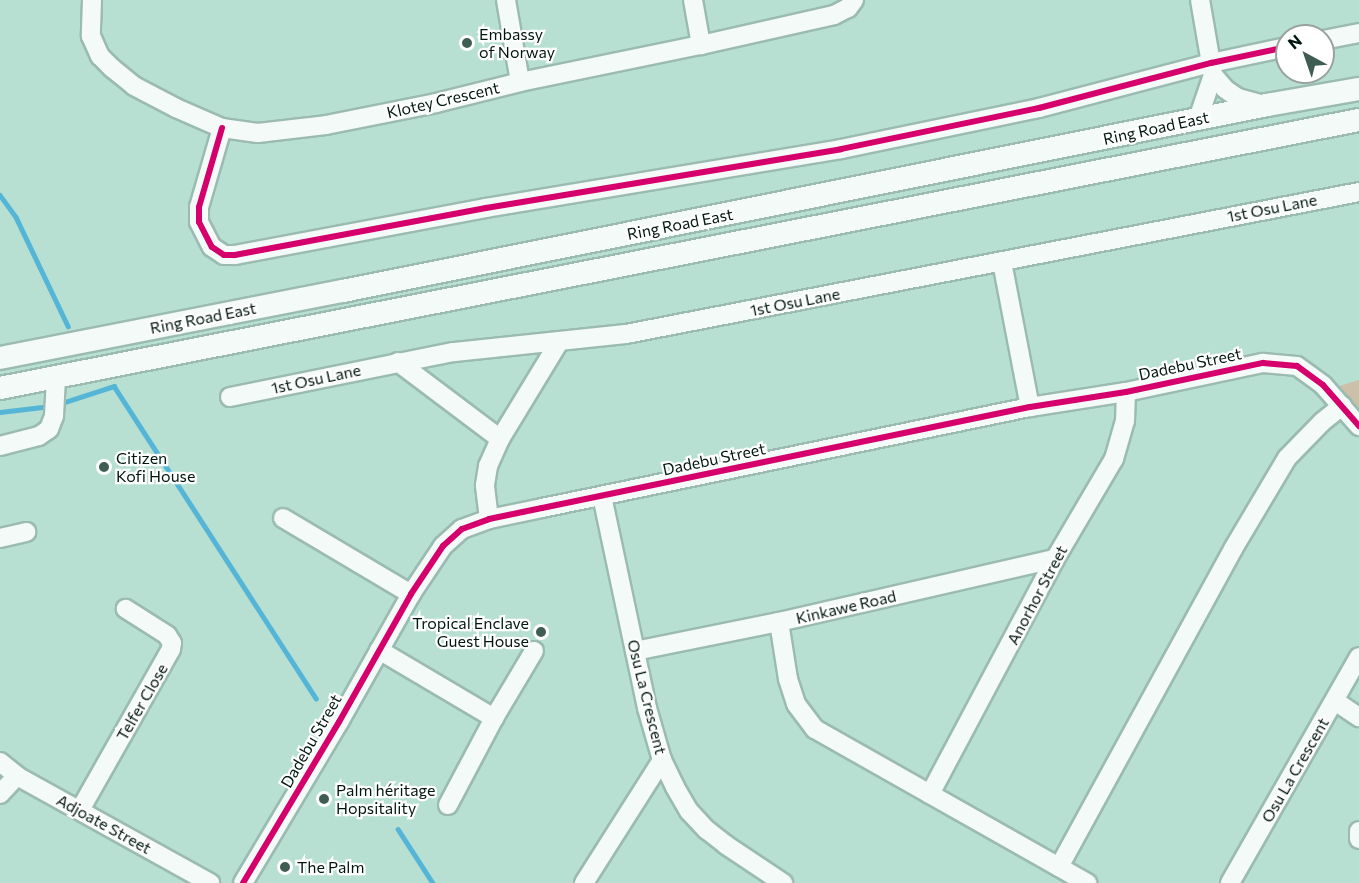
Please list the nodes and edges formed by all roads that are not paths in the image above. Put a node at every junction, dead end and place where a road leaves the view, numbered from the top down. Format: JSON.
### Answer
{"nodes":[{"id":1,"x":92,"y":0,"type":"edge"},
{"id":2,"x":506,"y":0,"type":"edge"},
{"id":3,"x":693,"y":0,"type":"edge"},
{"id":4,"x":854,"y":0,"type":"edge"},
{"id":5,"x":1200,"y":0,"type":"edge"},
{"id":6,"x":1359,"y":33,"type":"edge"},
{"id":7,"x":1335,"y":38,"type":"edge"},
{"id":8,"x":701,"y":45,"type":"junction"},
{"id":9,"x":1275,"y":51,"type":"edge"},
{"id":10,"x":1212,"y":69,"type":"junction"},
{"id":11,"x":520,"y":82,"type":"junction"},
{"id":12,"x":1359,"y":89,"type":"edge"},
{"id":13,"x":1267,"y":105,"type":"junction"},
{"id":14,"x":1198,"y":118,"type":"junction"},
{"id":15,"x":1359,"y":120,"type":"edge"},
{"id":16,"x":222,"y":128,"type":"junction"},
{"id":17,"x":1359,"y":192,"type":"edge"},
{"id":18,"x":1002,"y":262,"type":"junction"},
{"id":19,"x":344,"y":291,"type":"junction"},
{"id":20,"x":349,"y":321,"type":"junction"},
{"id":21,"x":559,"y":342,"type":"junction"},
{"id":22,"x":0,"y":358,"type":"edge"},
{"id":23,"x":398,"y":362,"type":"junction"},
{"id":24,"x":0,"y":388,"type":"edge"},
{"id":25,"x":1126,"y":392,"type":"junction"},
{"id":26,"x":55,"y":398,"type":"junction"},
{"id":27,"x":230,"y":398,"type":"dead end"},
{"id":28,"x":1030,"y":406,"type":"junction"},
{"id":29,"x":1342,"y":406,"type":"junction"},
{"id":30,"x":1359,"y":426,"type":"edge"},
{"id":31,"x":500,"y":439,"type":"junction"},
{"id":32,"x":0,"y":446,"type":"edge"},
{"id":33,"x":602,"y":496,"type":"junction"},
{"id":34,"x":283,"y":518,"type":"dead end"},
{"id":35,"x":489,"y":519,"type":"junction"},
{"id":36,"x":26,"y":532,"type":"dead end"},
{"id":37,"x":0,"y":538,"type":"edge"},
{"id":38,"x":1055,"y":560,"type":"junction"},
{"id":39,"x":411,"y":594,"type":"junction"},
{"id":40,"x":126,"y":609,"type":"dead end"},
{"id":41,"x":779,"y":622,"type":"junction"},
{"id":42,"x":379,"y":650,"type":"junction"},
{"id":43,"x":534,"y":651,"type":"dead end"},
{"id":44,"x":635,"y":651,"type":"junction"},
{"id":45,"x":1359,"y":657,"type":"edge"},
{"id":46,"x":1335,"y":701,"type":"junction"},
{"id":47,"x":1359,"y":717,"type":"edge"},
{"id":48,"x":494,"y":718,"type":"junction"},
{"id":49,"x":662,"y":760,"type":"junction"},
{"id":50,"x":0,"y":762,"type":"edge"},
{"id":51,"x":17,"y":776,"type":"junction"},
{"id":52,"x":0,"y":794,"type":"edge"},
{"id":53,"x":930,"y":794,"type":"junction"},
{"id":54,"x":448,"y":805,"type":"dead end"},
{"id":55,"x":80,"y":810,"type":"junction"},
{"id":56,"x":1359,"y":831,"type":"edge"},
{"id":57,"x":1359,"y":839,"type":"edge"},
{"id":58,"x":1059,"y":867,"type":"junction"},
{"id":59,"x":210,"y":883,"type":"edge"},
{"id":60,"x":243,"y":883,"type":"edge"},
{"id":61,"x":584,"y":883,"type":"edge"},
{"id":62,"x":783,"y":883,"type":"edge"},
{"id":63,"x":1087,"y":883,"type":"edge"},
{"id":64,"x":1230,"y":883,"type":"edge"}],
"edges":[{"from":1,"to":16,"type":"street","name":"Klotey Crescent"},
{"from":2,"to":11,"type":"street"},
{"from":3,"to":8,"type":"street"},
{"from":4,"to":8,"type":"street","name":"Klotey Crescent"},
{"from":5,"to":10,"type":"street"},
{"from":6,"to":7,"type":"street"},
{"from":8,"to":11,"type":"street","name":"Klotey Crescent"},
{"from":9,"to":10,"type":"street"},
{"from":10,"to":13,"type":"street"},
{"from":10,"to":14,"type":"street"},
{"from":10,"to":16,"type":"street"},
{"from":11,"to":16,"type":"street","name":"Klotey Crescent"},
{"from":12,"to":13,"type":"main road","name":"Ring Road East"},
{"from":13,"to":14,"type":"main road","name":"Ring Road East"},
{"from":14,"to":19,"type":"main road","name":"Ring Road East"},
{"from":15,"to":20,"type":"main road","name":"Ring Road East"},
{"from":17,"to":18,"type":"street","name":"1st Osu Lane"},
{"from":18,"to":21,"type":"street","name":"1st Osu Lane"},
{"from":18,"to":28,"type":"street"},
{"from":19,"to":20,"type":"main road"},
{"from":19,"to":22,"type":"main road","name":"Ring Road East"},
{"from":20,"to":26,"type":"main road","name":"Ring Road East"},
{"from":21,"to":23,"type":"street","name":"1st Osu Lane"},
{"from":21,"to":31,"type":"street"},
{"from":23,"to":27,"type":"street","name":"1st Osu Lane"},
{"from":23,"to":31,"type":"street"},
{"from":24,"to":26,"type":"main road","name":"Ring Road East"},
{"from":25,"to":28,"type":"street","name":"Dadebu Street"},
{"from":25,"to":29,"type":"street","name":"Dadebu Street"},
{"from":25,"to":38,"type":"street","name":"Anorhor Street"},
{"from":26,"to":32,"type":"street"},
{"from":28,"to":33,"type":"street","name":"Dadebu Street"},
{"from":29,"to":30,"type":"street","name":"Dadebu Street"},
{"from":29,"to":58,"type":"street"},
{"from":31,"to":35,"type":"street"},
{"from":33,"to":35,"type":"street","name":"Dadebu Street"},
{"from":33,"to":44,"type":"street","name":"Osu La Crescent"},
{"from":34,"to":39,"type":"street"},
{"from":35,"to":39,"type":"street","name":"Dadebu Street"},
{"from":36,"to":37,"type":"street"},
{"from":38,"to":41,"type":"street","name":"Kinkawe Road"},
{"from":38,"to":53,"type":"street","name":"Anorhor Street"},
{"from":39,"to":42,"type":"street","name":"Dadebu Street"},
{"from":40,"to":55,"type":"street","name":"Telfer Close"},
{"from":41,"to":44,"type":"street","name":"Kinkawe Road"},
{"from":41,"to":53,"type":"street"},
{"from":42,"to":48,"type":"street"},
{"from":42,"to":60,"type":"street","name":"Dadebu Street"},
{"from":43,"to":48,"type":"street"},
{"from":44,"to":49,"type":"street","name":"Osu La Crescent"},
{"from":45,"to":46,"type":"street","name":"Osu La Crescent"},
{"from":46,"to":47,"type":"street"},
{"from":46,"to":64,"type":"street","name":"Osu La Crescent"},
{"from":48,"to":54,"type":"street"},
{"from":49,"to":61,"type":"street"},
{"from":49,"to":62,"type":"street","name":"Osu La Crescent"},
{"from":50,"to":51,"type":"street","name":"Adjoate Street"},
{"from":51,"to":52,"type":"street"},
{"from":51,"to":55,"type":"street","name":"Adjoate Street"},
{"from":53,"to":58,"type":"street"},
{"from":55,"to":59,"type":"street","name":"Adjoate Street"},
{"from":56,"to":57,"type":"street"},
{"from":58,"to":63,"type":"street"}]}
